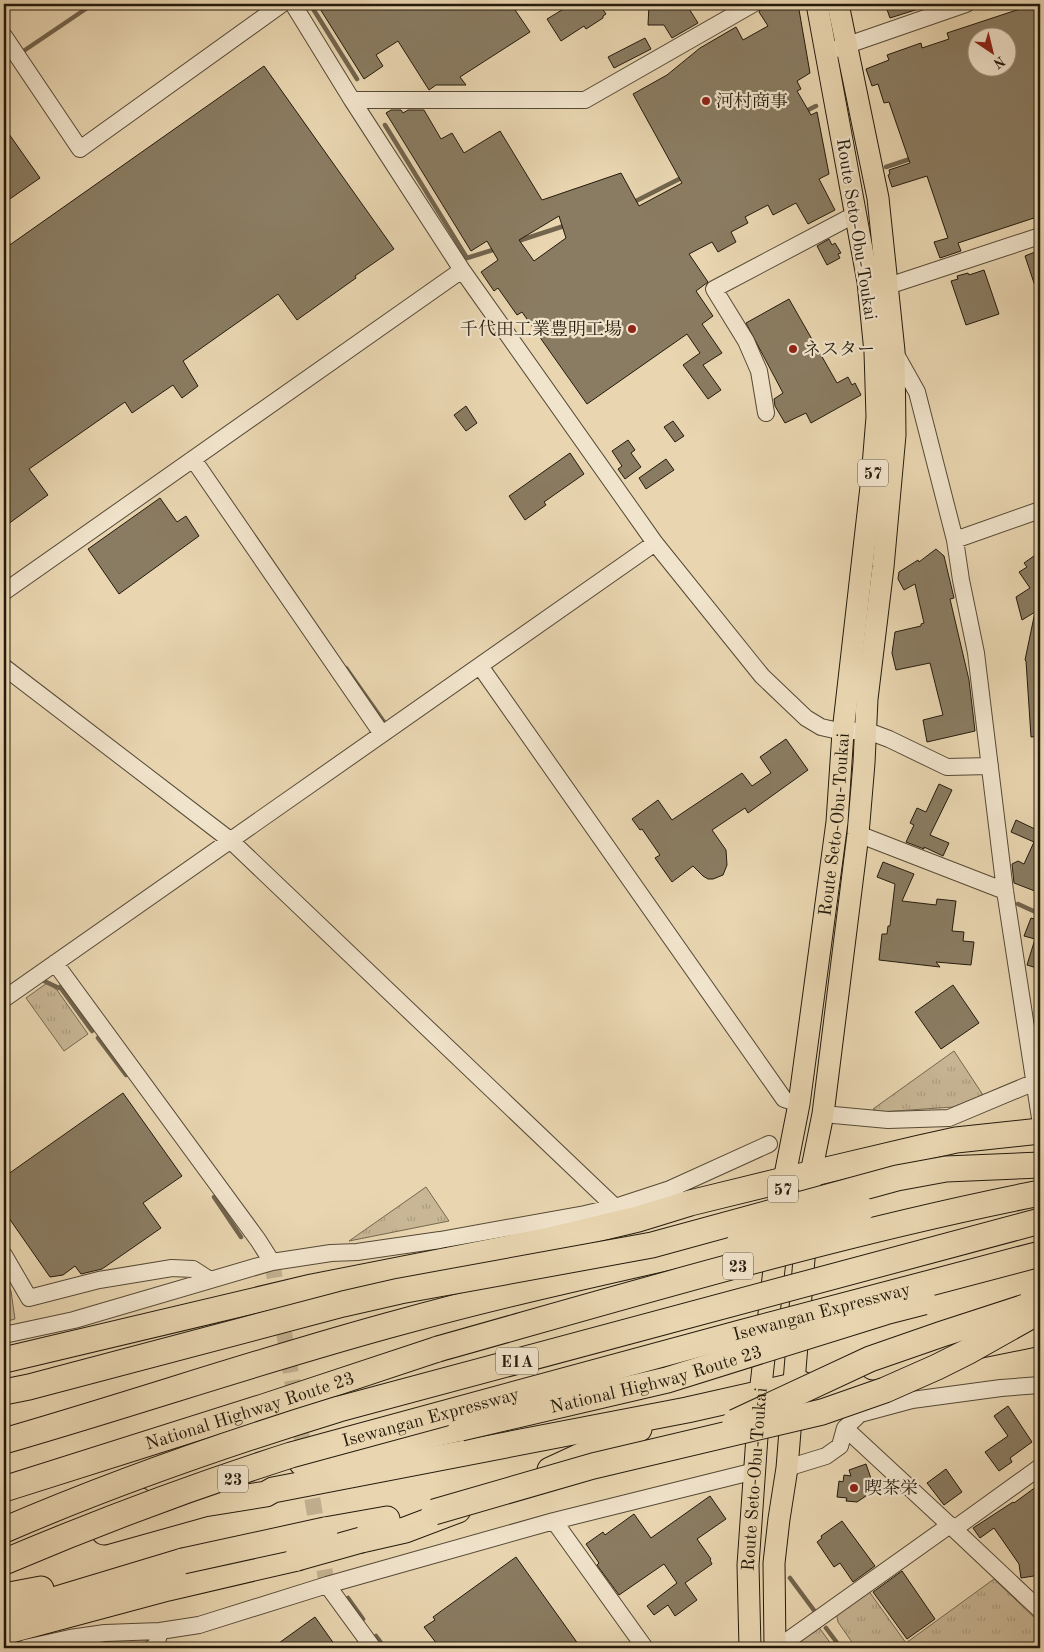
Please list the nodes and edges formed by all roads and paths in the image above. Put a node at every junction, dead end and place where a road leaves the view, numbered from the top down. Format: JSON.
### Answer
{"nodes":[{"id":1,"x":282,"y":4,"type":"edge"},
{"id":2,"x":293,"y":4,"type":"edge"},
{"id":3,"x":753,"y":4,"type":"edge"},
{"id":4,"x":817,"y":4,"type":"edge"},
{"id":5,"x":838,"y":4,"type":"edge"},
{"id":6,"x":966,"y":4,"type":"edge"},
{"id":7,"x":4,"y":36,"type":"edge"},
{"id":8,"x":847,"y":45,"type":"junction"},
{"id":9,"x":826,"y":52,"type":"junction"},
{"id":10,"x":352,"y":100,"type":"junction"},
{"id":11,"x":856,"y":214,"type":"junction"},
{"id":12,"x":1040,"y":236,"type":"edge"},
{"id":13,"x":462,"y":270,"type":"junction"},
{"id":14,"x":888,"y":286,"type":"junction"},
{"id":15,"x":894,"y":351,"type":"junction"},
{"id":16,"x":766,"y":413,"type":"dead end"},
{"id":17,"x":193,"y":459,"type":"junction"},
{"id":18,"x":1040,"y":510,"type":"edge"},
{"id":19,"x":955,"y":540,"type":"junction"},
{"id":20,"x":655,"y":543,"type":"junction"},
{"id":21,"x":4,"y":592,"type":"edge"},
{"id":22,"x":480,"y":666,"type":"junction"},
{"id":23,"x":4,"y":667,"type":"edge"},
{"id":24,"x":865,"y":730,"type":"junction"},
{"id":25,"x":843,"y":732,"type":"junction"},
{"id":26,"x":382,"y":734,"type":"junction"},
{"id":27,"x":990,"y":766,"type":"junction"},
{"id":28,"x":858,"y":834,"type":"junction"},
{"id":29,"x":230,"y":840,"type":"junction"},
{"id":30,"x":1005,"y":891,"type":"junction"},
{"id":31,"x":55,"y":963,"type":"junction"},
{"id":32,"x":4,"y":999,"type":"edge"},
{"id":33,"x":1035,"y":1082,"type":"junction"},
{"id":34,"x":799,"y":1104,"type":"junction"},
{"id":35,"x":823,"y":1114,"type":"junction"},
{"id":36,"x":1040,"y":1119,"type":"edge"},
{"id":37,"x":888,"y":1120,"type":"junction"},
{"id":38,"x":1040,"y":1131,"type":"edge"},
{"id":39,"x":769,"y":1144,"type":"dead end"},
{"id":40,"x":1040,"y":1165,"type":"edge"},
{"id":41,"x":811,"y":1173,"type":"junction"},
{"id":42,"x":1040,"y":1177,"type":"edge"},
{"id":43,"x":784,"y":1180,"type":"junction"},
{"id":44,"x":1040,"y":1193,"type":"edge"},
{"id":45,"x":680,"y":1196,"type":"junction"},
{"id":46,"x":615,"y":1207,"type":"junction"},
{"id":47,"x":1040,"y":1221,"type":"edge"},
{"id":48,"x":590,"y":1230,"type":"junction"},
{"id":49,"x":1040,"y":1254,"type":"edge"},
{"id":50,"x":4,"y":1256,"type":"edge"},
{"id":51,"x":272,"y":1262,"type":"junction"},
{"id":52,"x":1040,"y":1270,"type":"edge"},
{"id":53,"x":210,"y":1280,"type":"junction"},
{"id":54,"x":1040,"y":1299,"type":"edge"},
{"id":55,"x":240,"y":1304,"type":"junction"},
{"id":56,"x":1040,"y":1311,"type":"edge"},
{"id":57,"x":4,"y":1335,"type":"edge"},
{"id":58,"x":1032,"y":1335,"type":"edge"},
{"id":59,"x":283,"y":1356,"type":"junction"},
{"id":60,"x":4,"y":1360,"type":"edge"},
{"id":61,"x":1040,"y":1384,"type":"edge"},
{"id":62,"x":793,"y":1386,"type":"junction"},
{"id":63,"x":4,"y":1393,"type":"edge"},
{"id":64,"x":760,"y":1394,"type":"junction"},
{"id":65,"x":687,"y":1410,"type":"junction"},
{"id":66,"x":845,"y":1428,"type":"junction"},
{"id":67,"x":4,"y":1442,"type":"edge"},
{"id":68,"x":1040,"y":1467,"type":"edge"},
{"id":69,"x":68,"y":1468,"type":"junction"},
{"id":70,"x":787,"y":1468,"type":"junction"},
{"id":71,"x":755,"y":1471,"type":"junction"},
{"id":72,"x":4,"y":1477,"type":"edge"},
{"id":73,"x":4,"y":1489,"type":"edge"},
{"id":74,"x":273,"y":1490,"type":"junction"},
{"id":75,"x":554,"y":1521,"type":"junction"},
{"id":76,"x":952,"y":1527,"type":"junction"},
{"id":77,"x":4,"y":1528,"type":"edge"},
{"id":78,"x":405,"y":1530,"type":"junction"},
{"id":79,"x":4,"y":1544,"type":"edge"},
{"id":80,"x":183,"y":1561,"type":"junction"},
{"id":81,"x":4,"y":1563,"type":"edge"},
{"id":82,"x":327,"y":1585,"type":"junction"},
{"id":83,"x":4,"y":1596,"type":"edge"},
{"id":84,"x":1040,"y":1610,"type":"edge"},
{"id":85,"x":4,"y":1615,"type":"edge"},
{"id":86,"x":160,"y":1631,"type":"junction"},
{"id":87,"x":4,"y":1632,"type":"edge"},
{"id":88,"x":25,"y":1648,"type":"edge"},
{"id":89,"x":152,"y":1648,"type":"edge"},
{"id":90,"x":372,"y":1648,"type":"edge"},
{"id":91,"x":645,"y":1648,"type":"edge"},
{"id":92,"x":750,"y":1648,"type":"edge"},
{"id":93,"x":776,"y":1648,"type":"edge"}],
"edges":[{"from":1,"to":7,"type":"street"},
{"from":2,"to":10,"type":"street"},
{"from":3,"to":10,"type":"street"},
{"from":4,"to":9,"type":"main road","name":"Route Seto-Obu-Toukai","number":"57"},
{"from":5,"to":8,"type":"main road","name":"Route Seto-Obu-Toukai","number":"57"},
{"from":6,"to":8,"type":"street"},
{"from":8,"to":9,"type":"street"},
{"from":8,"to":14,"type":"main road","name":"Route Seto-Obu-Toukai","number":"57"},
{"from":9,"to":11,"type":"main road","name":"Route Seto-Obu-Toukai","number":"57"},
{"from":10,"to":13,"type":"street"},
{"from":11,"to":16,"type":"street"},
{"from":11,"to":25,"type":"main road","name":"Route Seto-Obu-Toukai","number":"57"},
{"from":12,"to":14,"type":"street"},
{"from":13,"to":17,"type":"street"},
{"from":13,"to":20,"type":"street"},
{"from":14,"to":15,"type":"main road","name":"Route Seto-Obu-Toukai","number":"57"},
{"from":15,"to":19,"type":"street"},
{"from":15,"to":24,"type":"main road","name":"Route Seto-Obu-Toukai","number":"57"},
{"from":17,"to":21,"type":"street"},
{"from":17,"to":26,"type":"street"},
{"from":18,"to":19,"type":"street"},
{"from":19,"to":27,"type":"street"},
{"from":20,"to":22,"type":"street"},
{"from":20,"to":25,"type":"street"},
{"from":22,"to":26,"type":"street"},
{"from":22,"to":34,"type":"street"},
{"from":23,"to":29,"type":"street"},
{"from":24,"to":25,"type":"street"},
{"from":24,"to":27,"type":"street"},
{"from":24,"to":28,"type":"main road","name":"Route Seto-Obu-Toukai","number":"57"},
{"from":25,"to":34,"type":"main road","name":"Route Seto-Obu-Toukai","number":"57"},
{"from":26,"to":29,"type":"street"},
{"from":27,"to":30,"type":"street"},
{"from":28,"to":30,"type":"street"},
{"from":28,"to":35,"type":"main road","name":"Route Seto-Obu-Toukai","number":"57"},
{"from":29,"to":31,"type":"street"},
{"from":29,"to":46,"type":"street"},
{"from":30,"to":33,"type":"street"},
{"from":31,"to":32,"type":"street"},
{"from":31,"to":51,"type":"street"},
{"from":33,"to":36,"type":"street"},
{"from":33,"to":37,"type":"street"},
{"from":34,"to":43,"type":"main road","name":"Route Seto-Obu-Toukai","number":"57"},
{"from":35,"to":37,"type":"street"},
{"from":35,"to":41,"type":"main road","name":"Route Seto-Obu-Toukai","number":"57"},
{"from":36,"to":37,"type":"street"},
{"from":38,"to":41,"type":"highway"},
{"from":39,"to":45,"type":"street"},
{"from":40,"to":63,"type":"highway","bridge":true},
{"from":41,"to":43,"type":"highway"},
{"from":41,"to":62,"type":"main road","name":"Route Seto-Obu-Toukai","number":"57"},
{"from":42,"to":59,"type":"highway","bridge":true},
{"from":43,"to":45,"type":"highway"},
{"from":43,"to":64,"type":"main road","name":"Route Seto-Obu-Toukai","number":"57"},
{"from":44,"to":69,"type":"highway","name":"National Highway Route 23","number":"23","bridge":true},
{"from":45,"to":46,"type":"street"},
{"from":45,"to":48,"type":"highway"},
{"from":46,"to":51,"type":"street"},
{"from":47,"to":77,"type":"highway","name":"Isewangan Expressway","number":"E1A","bridge":true},
{"from":48,"to":55,"type":"highway"},
{"from":48,"to":59,"type":"highway"},
{"from":49,"to":81,"type":"highway","name":"Isewangan Expressway","number":"E1A","bridge":true},
{"from":50,"to":53,"type":"street"},
{"from":51,"to":53,"type":"street"},
{"from":52,"to":77,"type":"highway","name":"National Highway Route 23","number":"23","bridge":true},
{"from":53,"to":57,"type":"street"},
{"from":54,"to":78,"type":"highway","bridge":true},
{"from":55,"to":60,"type":"highway"},
{"from":55,"to":63,"type":"highway","bridge":true},
{"from":56,"to":80,"type":"highway","bridge":true},
{"from":58,"to":62,"type":"highway","number":"23"},
{"from":59,"to":67,"type":"highway"},
{"from":61,"to":66,"type":"street"},
{"from":62,"to":64,"type":"highway","number":"23"},
{"from":62,"to":70,"type":"main road","name":"Route Seto-Obu-Toukai","number":"57"},
{"from":64,"to":65,"type":"highway","number":"23"},
{"from":64,"to":71,"type":"main road","name":"Route Seto-Obu-Toukai","number":"57"},
{"from":65,"to":74,"type":"highway","number":"23"},
{"from":65,"to":78,"type":"highway"},
{"from":66,"to":70,"type":"street"},
{"from":66,"to":76,"type":"street"},
{"from":68,"to":76,"type":"street"},
{"from":69,"to":72,"type":"highway","number":"23"},
{"from":69,"to":73,"type":"highway","number":"23"},
{"from":70,"to":93,"type":"main road","name":"Route Seto-Obu-Toukai","number":"57"},
{"from":71,"to":75,"type":"street"},
{"from":71,"to":92,"type":"main road","name":"Route Seto-Obu-Toukai","number":"57"},
{"from":74,"to":79,"type":"highway"},
{"from":74,"to":81,"type":"highway","number":"23"},
{"from":75,"to":82,"type":"street"},
{"from":75,"to":91,"type":"street"},
{"from":76,"to":84,"type":"street"},
{"from":76,"to":93,"type":"street"},
{"from":78,"to":87,"type":"highway","bridge":true},
{"from":80,"to":83,"type":"highway"},
{"from":80,"to":85,"type":"highway"},
{"from":82,"to":86,"type":"street"},
{"from":82,"to":90,"type":"street"},
{"from":86,"to":88,"type":"street"},
{"from":86,"to":89,"type":"street"}]}
